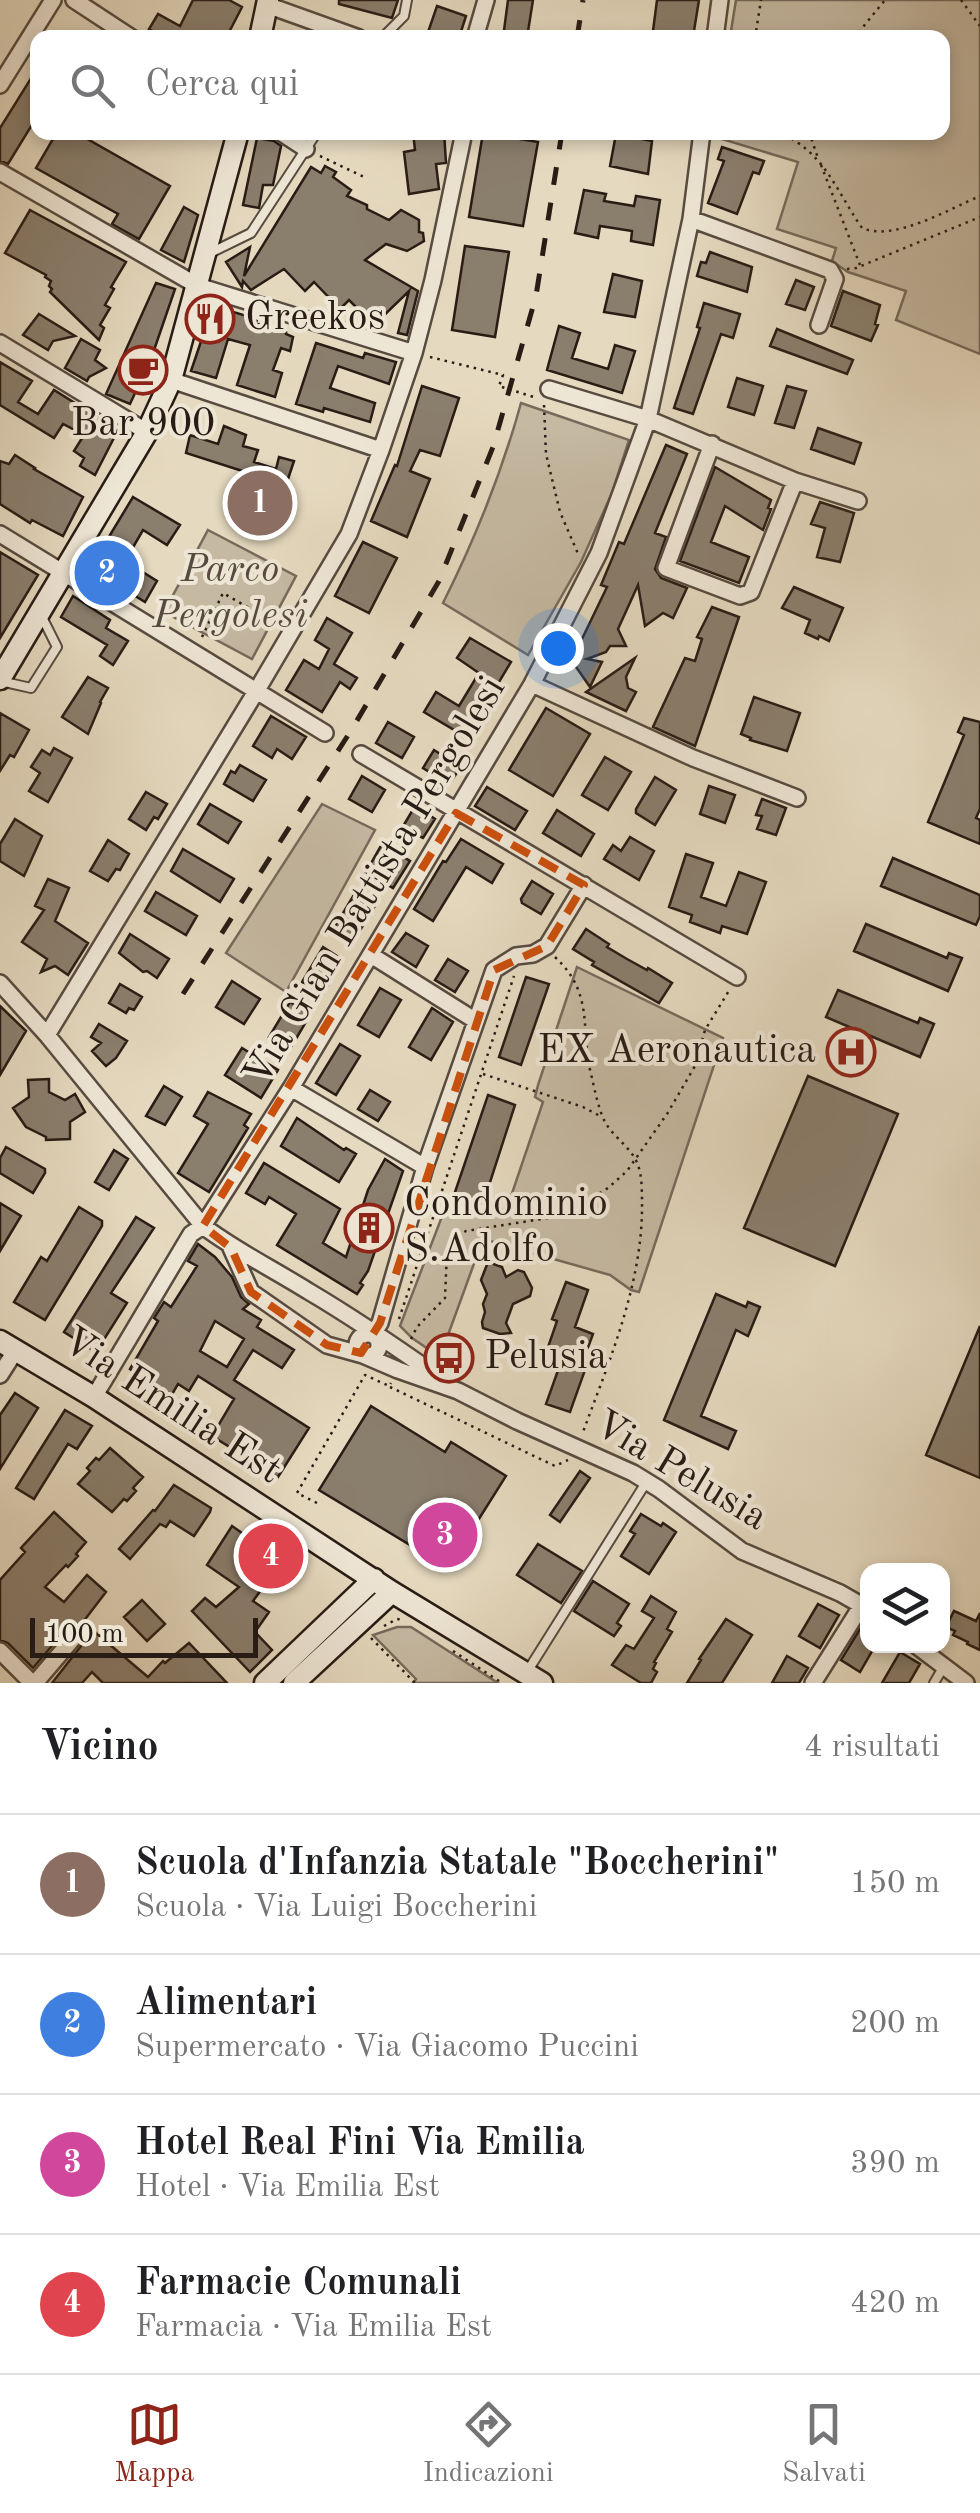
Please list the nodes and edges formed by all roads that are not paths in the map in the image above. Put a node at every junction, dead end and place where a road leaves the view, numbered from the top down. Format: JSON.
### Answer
{"nodes":[{"id":1,"x":53,"y":0,"type":"edge"},
{"id":2,"x":74,"y":0,"type":"edge"},
{"id":3,"x":407,"y":0,"type":"edge"},
{"id":4,"x":486,"y":0,"type":"edge"},
{"id":5,"x":720,"y":0,"type":"edge"},
{"id":6,"x":268,"y":2,"type":"edge"},
{"id":7,"x":34,"y":30,"type":"edge"},
{"id":8,"x":120,"y":30,"type":"edge"},
{"id":9,"x":262,"y":30,"type":"edge"},
{"id":10,"x":339,"y":30,"type":"edge"},
{"id":11,"x":390,"y":30,"type":"edge"},
{"id":12,"x":477,"y":30,"type":"edge"},
{"id":13,"x":716,"y":30,"type":"edge"},
{"id":14,"x":30,"y":37,"type":"edge"},
{"id":15,"x":0,"y":85,"type":"edge"},
{"id":16,"x":236,"y":140,"type":"edge"},
{"id":17,"x":292,"y":140,"type":"edge"},
{"id":18,"x":312,"y":140,"type":"edge"},
{"id":19,"x":462,"y":140,"type":"edge"},
{"id":20,"x":701,"y":140,"type":"edge"},
{"id":21,"x":306,"y":149,"type":"junction"},
{"id":22,"x":0,"y":172,"type":"edge"},
{"id":23,"x":690,"y":219,"type":"junction"},
{"id":24,"x":207,"y":255,"type":"junction"},
{"id":25,"x":198,"y":286,"type":"junction"},
{"id":26,"x":819,"y":325,"type":"dead end"},
{"id":27,"x":0,"y":343,"type":"edge"},
{"id":28,"x":414,"y":353,"type":"junction"},
{"id":29,"x":171,"y":380,"type":"junction"},
{"id":30,"x":549,"y":389,"type":"dead end"},
{"id":31,"x":648,"y":420,"type":"junction"},
{"id":32,"x":147,"y":432,"type":"junction"},
{"id":33,"x":712,"y":444,"type":"junction"},
{"id":34,"x":381,"y":450,"type":"junction"},
{"id":35,"x":795,"y":481,"type":"junction"},
{"id":36,"x":858,"y":501,"type":"dead end"},
{"id":37,"x":0,"y":534,"type":"edge"},
{"id":38,"x":65,"y":572,"type":"junction"},
{"id":39,"x":40,"y":613,"type":"junction"},
{"id":40,"x":0,"y":680,"type":"edge"},
{"id":41,"x":532,"y":684,"type":"junction"},
{"id":42,"x":258,"y":690,"type":"junction"},
{"id":43,"x":325,"y":733,"type":"dead end"},
{"id":44,"x":361,"y":754,"type":"dead end"},
{"id":45,"x":797,"y":798,"type":"dead end"},
{"id":46,"x":456,"y":812,"type":"junction"},
{"id":47,"x":584,"y":885,"type":"junction"},
{"id":48,"x":371,"y":955,"type":"junction"},
{"id":49,"x":736,"y":977,"type":"road end"},
{"id":50,"x":0,"y":984,"type":"edge"},
{"id":51,"x":476,"y":1021,"type":"junction"},
{"id":52,"x":48,"y":1035,"type":"junction"},
{"id":53,"x":291,"y":1088,"type":"junction"},
{"id":54,"x":425,"y":1167,"type":"junction"},
{"id":55,"x":204,"y":1226,"type":"junction"},
{"id":56,"x":232,"y":1248,"type":"junction"},
{"id":57,"x":373,"y":1334,"type":"junction"},
{"id":58,"x":8,"y":1345,"type":"edge"},
{"id":59,"x":363,"y":1355,"type":"junction"},
{"id":60,"x":0,"y":1376,"type":"edge"},
{"id":61,"x":458,"y":1391,"type":"junction"},
{"id":62,"x":94,"y":1397,"type":"junction"},
{"id":63,"x":647,"y":1482,"type":"junction"},
{"id":64,"x":374,"y":1579,"type":"junction"},
{"id":65,"x":392,"y":1592,"type":"junction"},
{"id":66,"x":860,"y":1605,"type":"edge"},
{"id":67,"x":860,"y":1613,"type":"edge"},
{"id":68,"x":76,"y":1635,"type":"dead end"},
{"id":69,"x":0,"y":1651,"type":"edge"},
{"id":70,"x":926,"y":1653,"type":"edge"},
{"id":71,"x":944,"y":1666,"type":"junction"},
{"id":72,"x":534,"y":1678,"type":"edge"},
{"id":73,"x":34,"y":1683,"type":"edge"},
{"id":74,"x":265,"y":1683,"type":"edge"},
{"id":75,"x":294,"y":1683,"type":"edge"},
{"id":76,"x":813,"y":1683,"type":"edge"},
{"id":77,"x":934,"y":1683,"type":"edge"},
{"id":78,"x":966,"y":1683,"type":"edge"}],
"edges":[{"from":1,"to":7,"type":"street"},
{"from":2,"to":8,"type":"street"},
{"from":3,"to":11,"type":"lane"},
{"from":4,"to":12,"type":"street"},
{"from":5,"to":13,"type":"street"},
{"from":6,"to":9,"type":"street"},
{"from":6,"to":10,"type":"street"},
{"from":14,"to":15,"type":"street"},
{"from":16,"to":24,"type":"street"},
{"from":17,"to":21,"type":"street"},
{"from":18,"to":21,"type":"lane"},
{"from":19,"to":28,"type":"street"},
{"from":20,"to":23,"type":"street","name":"Via Gian Battista Pergolesi"},
{"from":21,"to":24,"type":"lane"},
{"from":22,"to":25,"type":"street"},
{"from":23,"to":26,"type":"street"},
{"from":23,"to":31,"type":"street","name":"Via Gian Battista Pergolesi"},
{"from":24,"to":25,"type":"street"},
{"from":25,"to":28,"type":"street"},
{"from":25,"to":29,"type":"street"},
{"from":27,"to":32,"type":"street"},
{"from":28,"to":34,"type":"street"},
{"from":29,"to":32,"type":"street"},
{"from":29,"to":34,"type":"street"},
{"from":30,"to":31,"type":"street"},
{"from":31,"to":33,"type":"street"},
{"from":31,"to":41,"type":"street","name":"Via Gian Battista Pergolesi"},
{"from":32,"to":38,"type":"street"},
{"from":33,"to":35,"type":"street"},
{"from":33,"to":35,"type":"street"},
{"from":34,"to":42,"type":"street"},
{"from":35,"to":36,"type":"street"},
{"from":37,"to":38,"type":"street"},
{"from":38,"to":39,"type":"street"},
{"from":38,"to":42,"type":"street"},
{"from":39,"to":40,"type":"street"},
{"from":39,"to":40,"type":"lane"},
{"from":41,"to":45,"type":"street"},
{"from":41,"to":46,"type":"street","name":"Via Gian Battista Pergolesi"},
{"from":42,"to":43,"type":"street"},
{"from":42,"to":52,"type":"street"},
{"from":44,"to":46,"type":"street"},
{"from":46,"to":47,"type":"street"},
{"from":46,"to":48,"type":"street","name":"Via Gian Battista Pergolesi"},
{"from":47,"to":49,"type":"street"},
{"from":47,"to":51,"type":"street"},
{"from":48,"to":51,"type":"street"},
{"from":48,"to":53,"type":"street","name":"Via Gian Battista Pergolesi"},
{"from":50,"to":52,"type":"street","name":"Via Pelusia"},
{"from":51,"to":54,"type":"street"},
{"from":52,"to":55,"type":"street","name":"Via Pelusia"},
{"from":53,"to":54,"type":"street"},
{"from":53,"to":55,"type":"street","name":"Via Gian Battista Pergolesi"},
{"from":54,"to":57,"type":"street"},
{"from":55,"to":56,"type":"street","name":"Via Pelusia"},
{"from":55,"to":62,"type":"street","name":"Via Gian Battista Pergolesi"},
{"from":56,"to":57,"type":"street","name":"Via Pelusia"},
{"from":56,"to":59,"type":"street","name":"Via Pelusia"},
{"from":57,"to":59,"type":"street"},
{"from":57,"to":61,"type":"street","name":"Via Pelusia"},
{"from":58,"to":60,"type":"street","name":"Via Emilia Est"},
{"from":58,"to":62,"type":"street","name":"Via Emilia Est"},
{"from":59,"to":61,"type":"street","name":"Via Pelusia"},
{"from":61,"to":63,"type":"street","name":"Via Pelusia"},
{"from":62,"to":64,"type":"street","name":"Via Emilia Est"},
{"from":63,"to":66,"type":"street","name":"Via Pelusia"},
{"from":63,"to":72,"type":"lane"},
{"from":64,"to":65,"type":"street","name":"Via Emilia Est"},
{"from":64,"to":74,"type":"street"},
{"from":65,"to":72,"type":"street","name":"Via Emilia Est"},
{"from":65,"to":75,"type":"street"},
{"from":67,"to":76,"type":"street"},
{"from":68,"to":73,"type":"street"},
{"from":69,"to":73,"type":"street"},
{"from":70,"to":71,"type":"street"},
{"from":71,"to":77,"type":"lane"},
{"from":71,"to":78,"type":"street"}]}
